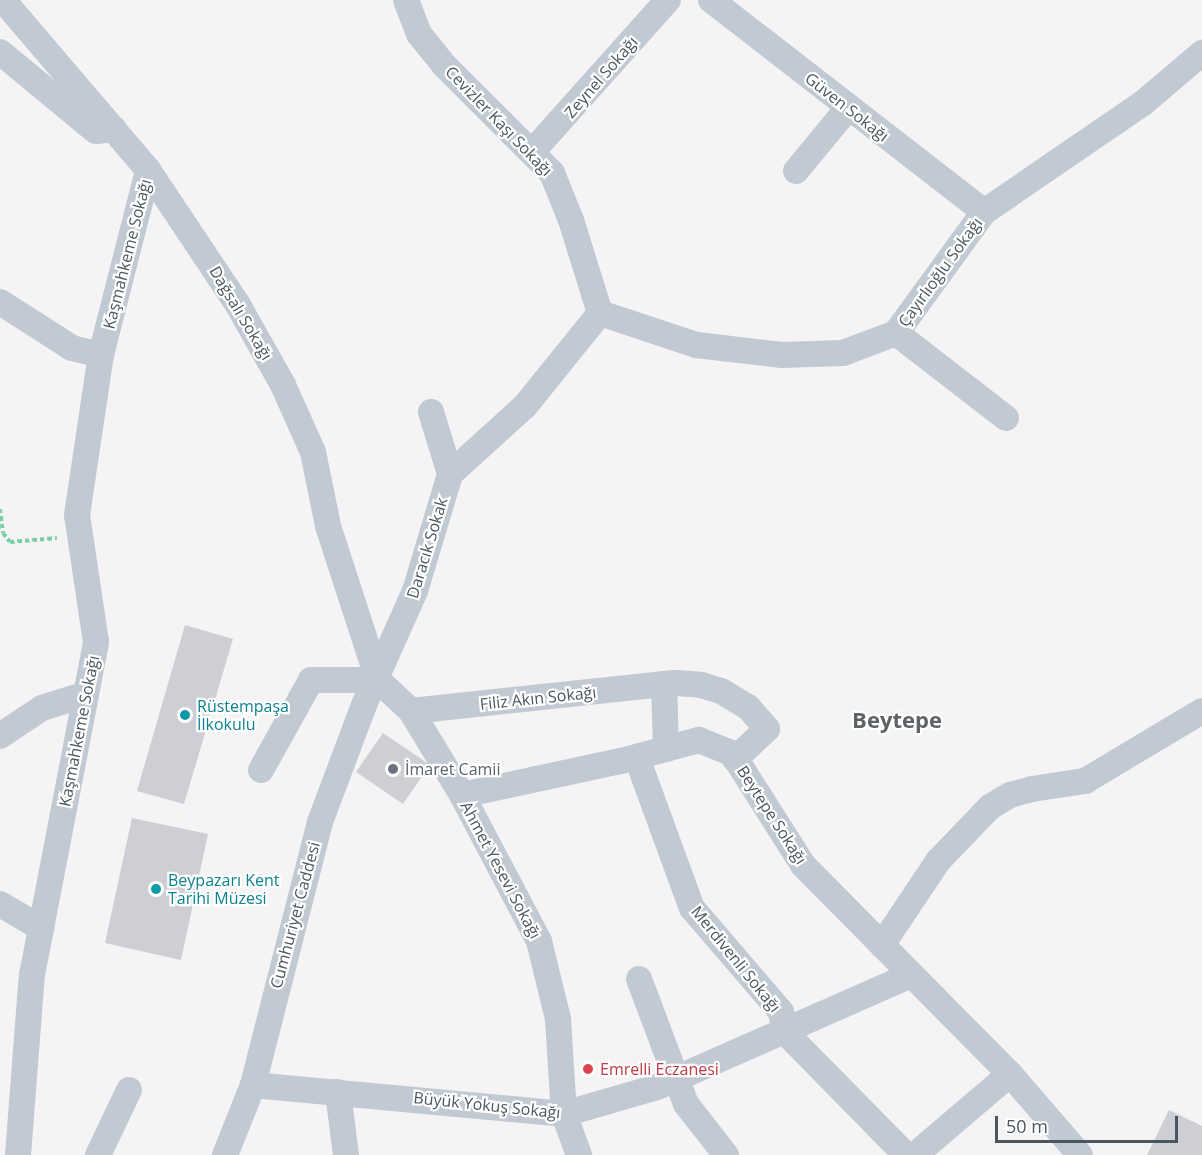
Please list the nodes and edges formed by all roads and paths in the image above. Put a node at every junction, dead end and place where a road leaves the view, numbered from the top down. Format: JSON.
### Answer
{"nodes":[{"id":1,"x":3,"y":0,"type":"edge"},
{"id":2,"x":406,"y":0,"type":"edge"},
{"id":3,"x":668,"y":0,"type":"edge"},
{"id":4,"x":711,"y":0,"type":"edge"},
{"id":5,"x":0,"y":52,"type":"edge"},
{"id":6,"x":1202,"y":53,"type":"edge"},
{"id":7,"x":848,"y":108,"type":"junction"},
{"id":8,"x":114,"y":129,"type":"junction"},
{"id":9,"x":532,"y":152,"type":"junction"},
{"id":10,"x":148,"y":170,"type":"junction"},
{"id":11,"x":796,"y":171,"type":"dead end"},
{"id":12,"x":984,"y":212,"type":"junction"},
{"id":13,"x":0,"y":302,"type":"edge"},
{"id":14,"x":600,"y":313,"type":"junction"},
{"id":15,"x":896,"y":333,"type":"junction"},
{"id":16,"x":101,"y":355,"type":"junction"},
{"id":17,"x":431,"y":412,"type":"dead end"},
{"id":18,"x":1006,"y":418,"type":"dead end"},
{"id":19,"x":450,"y":474,"type":"junction"},
{"id":20,"x":0,"y":509,"type":"edge"},
{"id":21,"x":80,"y":536,"type":"junction"},
{"id":22,"x":378,"y":680,"type":"junction"},
{"id":23,"x":664,"y":684,"type":"junction"},
{"id":24,"x":86,"y":694,"type":"junction"},
{"id":25,"x":411,"y":711,"type":"junction"},
{"id":26,"x":1202,"y":711,"type":"edge"},
{"id":27,"x":0,"y":736,"type":"edge"},
{"id":28,"x":666,"y":749,"type":"junction"},
{"id":29,"x":637,"y":758,"type":"junction"},
{"id":30,"x":735,"y":759,"type":"junction"},
{"id":31,"x":261,"y":770,"type":"dead end"},
{"id":32,"x":462,"y":795,"type":"junction"},
{"id":33,"x":0,"y":904,"type":"edge"},
{"id":34,"x":40,"y":928,"type":"junction"},
{"id":35,"x":882,"y":945,"type":"junction"},
{"id":36,"x":911,"y":975,"type":"junction"},
{"id":37,"x":639,"y":979,"type":"dead end"},
{"id":38,"x":784,"y":1032,"type":"junction"},
{"id":39,"x":1010,"y":1074,"type":"junction"},
{"id":40,"x":678,"y":1078,"type":"junction"},
{"id":41,"x":253,"y":1085,"type":"junction"},
{"id":42,"x":129,"y":1090,"type":"dead end"},
{"id":43,"x":338,"y":1092,"type":"junction"},
{"id":44,"x":564,"y":1114,"type":"junction"},
{"id":45,"x":237,"y":1126,"type":"junction"},
{"id":46,"x":1070,"y":1151,"type":"edge"},
{"id":47,"x":18,"y":1155,"type":"edge"},
{"id":48,"x":98,"y":1155,"type":"edge"},
{"id":49,"x":225,"y":1155,"type":"edge"},
{"id":50,"x":244,"y":1155,"type":"edge"},
{"id":51,"x":346,"y":1155,"type":"edge"},
{"id":52,"x":579,"y":1155,"type":"edge"},
{"id":53,"x":726,"y":1155,"type":"edge"},
{"id":54,"x":906,"y":1155,"type":"edge"},
{"id":55,"x":915,"y":1155,"type":"edge"}],
"edges":[{"from":1,"to":8,"type":"street","name":"Dağsalı Sokağı"},
{"from":2,"to":9,"type":"street","name":"Cevizler Kaşı Sokağı"},
{"from":3,"to":9,"type":"street","name":"Zeynel Sokağı"},
{"from":4,"to":7,"type":"street","name":"Güven Sokağı"},
{"from":5,"to":8,"type":"street"},
{"from":6,"to":12,"type":"street","name":"Çayırlıoğlu Sokağı"},
{"from":7,"to":11,"type":"street"},
{"from":7,"to":12,"type":"street","name":"Güven Sokağı"},
{"from":8,"to":10,"type":"street","name":"Dağsalı Sokağı"},
{"from":9,"to":14,"type":"street","name":"Cevizler Kaşı Sokağı"},
{"from":10,"to":16,"type":"street","name":"Kaşmahkeme Sokağı"},
{"from":10,"to":22,"type":"street","name":"Dağsalı Sokağı"},
{"from":12,"to":15,"type":"street","name":"Çayırlıoğlu Sokağı"},
{"from":13,"to":16,"type":"street"},
{"from":14,"to":15,"type":"street","name":"Çayırlıoğlu Sokağı"},
{"from":14,"to":19,"type":"street"},
{"from":15,"to":18,"type":"street"},
{"from":16,"to":21,"type":"street","name":"Kaşmahkeme Sokağı"},
{"from":17,"to":19,"type":"street"},
{"from":19,"to":22,"type":"street","name":"Daracık Sokak"},
{"from":20,"to":21,"type":"path"},
{"from":21,"to":24,"type":"street","name":"Kaşmahkeme Sokağı"},
{"from":22,"to":25,"type":"street","name":"Ahmet Yesevi Sokağı"},
{"from":22,"to":31,"type":"street"},
{"from":22,"to":41,"type":"street","name":"Cumhuriyet Caddesi"},
{"from":23,"to":25,"type":"street","name":"Filiz Akın Sokağı"},
{"from":23,"to":28,"type":"street"},
{"from":23,"to":30,"type":"street","name":"Filiz Akın Sokağı"},
{"from":24,"to":27,"type":"street"},
{"from":24,"to":34,"type":"street","name":"Kaşmahkeme Sokağı"},
{"from":25,"to":32,"type":"street","name":"Ahmet Yesevi Sokağı"},
{"from":26,"to":35,"type":"street"},
{"from":28,"to":29,"type":"street","name":"Beytepe Sokağı"},
{"from":28,"to":30,"type":"street","name":"Beytepe Sokağı"},
{"from":29,"to":32,"type":"street","name":"Beytepe Sokağı"},
{"from":29,"to":38,"type":"street","name":"Merdivenli Sokağı"},
{"from":30,"to":35,"type":"street","name":"Beytepe Sokağı"},
{"from":32,"to":44,"type":"street","name":"Ahmet Yesevi Sokağı"},
{"from":33,"to":34,"type":"street"},
{"from":34,"to":47,"type":"street","name":"Kaşmahkeme Sokağı"},
{"from":35,"to":36,"type":"street","name":"Beytepe Sokağı"},
{"from":36,"to":38,"type":"street","name":"Büyük Yokuş Sokağı"},
{"from":36,"to":39,"type":"street","name":"Beytepe Sokağı"},
{"from":37,"to":40,"type":"street"},
{"from":38,"to":40,"type":"street","name":"Büyük Yokuş Sokağı"},
{"from":38,"to":54,"type":"street","name":"Merdivenli Sokağı"},
{"from":39,"to":46,"type":"street","name":"Beytepe Sokağı"},
{"from":39,"to":55,"type":"street"},
{"from":40,"to":44,"type":"street","name":"Büyük Yokuş Sokağı"},
{"from":40,"to":53,"type":"street"},
{"from":41,"to":43,"type":"street","name":"Büyük Yokuş Sokağı"},
{"from":41,"to":45,"type":"street","name":"Cumhuriyet Caddesi"},
{"from":42,"to":48,"type":"street"},
{"from":43,"to":44,"type":"street","name":"Büyük Yokuş Sokağı"},
{"from":43,"to":51,"type":"street"},
{"from":44,"to":52,"type":"street","name":"Ahmet Yesevi Sokağı"},
{"from":45,"to":49,"type":"street","name":"Cumhuriyet Caddesi"},
{"from":45,"to":50,"type":"street"}]}
